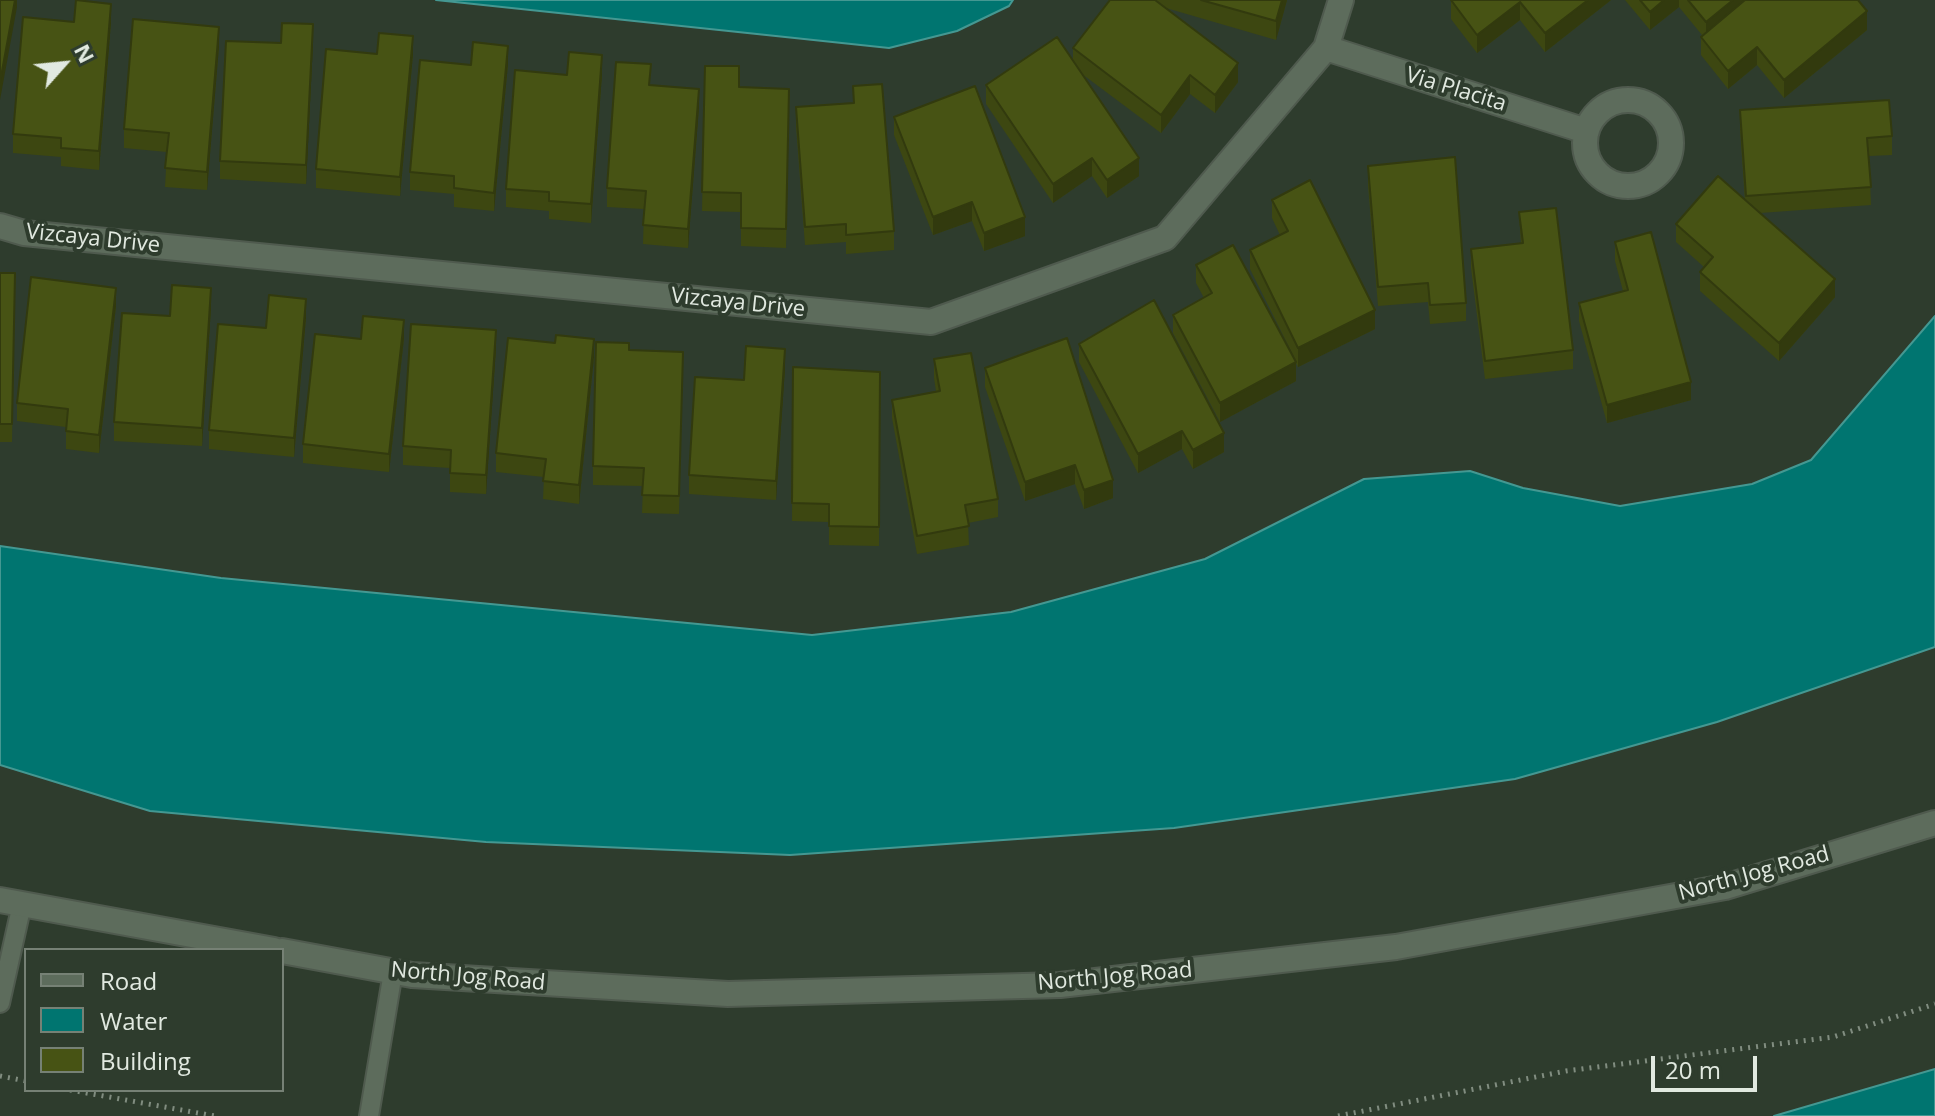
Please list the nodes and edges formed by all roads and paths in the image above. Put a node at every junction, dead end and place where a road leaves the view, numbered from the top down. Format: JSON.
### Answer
{"nodes":[{"id":1,"x":1341,"y":0,"type":"edge"},
{"id":2,"x":1326,"y":48,"type":"junction"},
{"id":3,"x":1586,"y":131,"type":"dead end"},
{"id":4,"x":0,"y":226,"type":"edge"},
{"id":5,"x":1935,"y":823,"type":"edge"},
{"id":6,"x":11,"y":902,"type":"edge"},
{"id":7,"x":263,"y":948,"type":"edge"},
{"id":8,"x":284,"y":951,"type":"edge"},
{"id":9,"x":393,"y":972,"type":"junction"},
{"id":10,"x":0,"y":1003,"type":"edge"},
{"id":11,"x":1935,"y":1004,"type":"edge"},
{"id":12,"x":0,"y":1076,"type":"edge"},
{"id":13,"x":24,"y":1081,"type":"edge"},
{"id":14,"x":81,"y":1092,"type":"edge"},
{"id":15,"x":215,"y":1116,"type":"edge"},
{"id":16,"x":369,"y":1116,"type":"edge"},
{"id":17,"x":1338,"y":1116,"type":"edge"}],
"edges":[{"from":1,"to":2,"type":"street","name":"Vizcaya Drive"},
{"from":2,"to":3,"type":"street","name":"Via Placita"},
{"from":2,"to":4,"type":"street","name":"Vizcaya Drive"},
{"from":5,"to":9,"type":"street","name":"North Jog Road"},
{"from":6,"to":7,"type":"street"},
{"from":6,"to":10,"type":"lane"},
{"from":8,"to":9,"type":"street","name":"North Jog Road"},
{"from":9,"to":16,"type":"lane"},
{"from":11,"to":17,"type":"path"},
{"from":12,"to":13,"type":"path"},
{"from":14,"to":15,"type":"path"}]}
